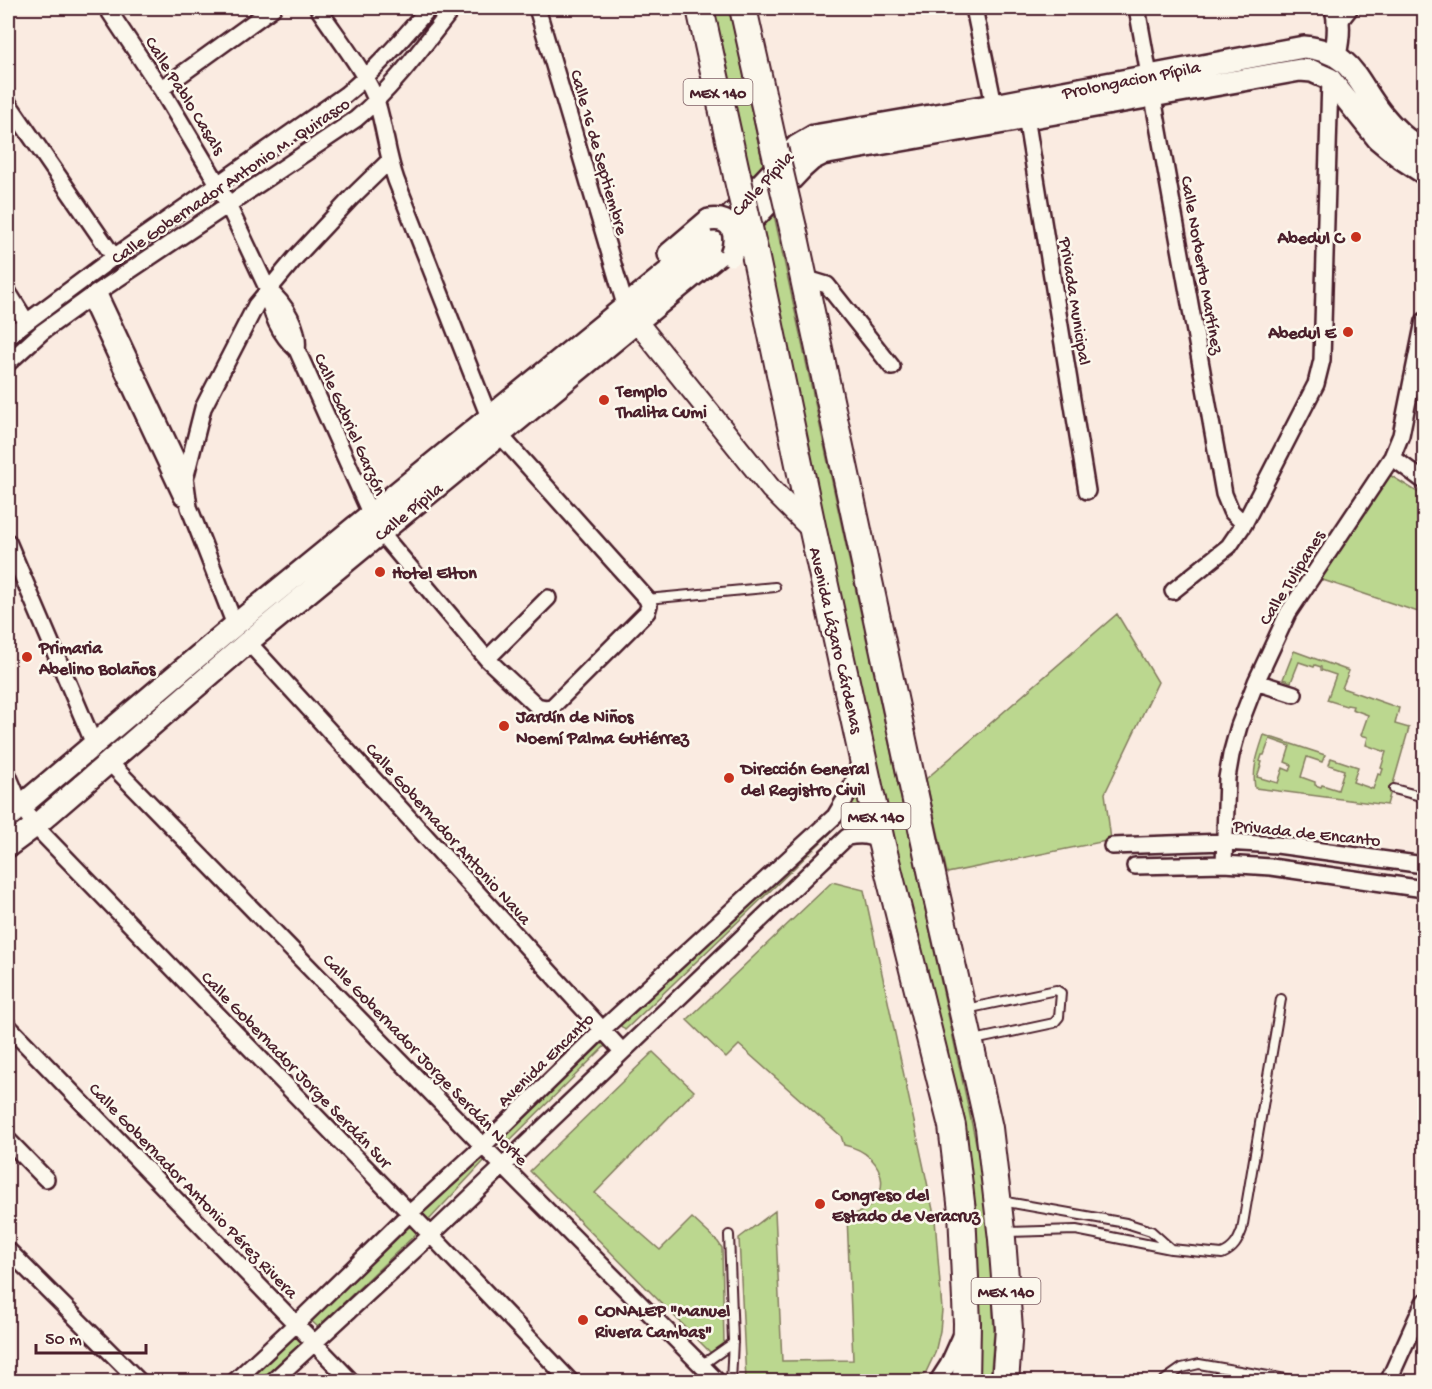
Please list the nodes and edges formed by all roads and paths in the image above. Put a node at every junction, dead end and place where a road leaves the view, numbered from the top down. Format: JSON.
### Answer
{"nodes":[{"id":1,"x":107,"y":8,"type":"edge"},
{"id":2,"x":273,"y":8,"type":"edge"},
{"id":3,"x":318,"y":8,"type":"edge"},
{"id":4,"x":429,"y":8,"type":"edge"},
{"id":5,"x":453,"y":8,"type":"edge"},
{"id":6,"x":537,"y":8,"type":"edge"},
{"id":7,"x":700,"y":8,"type":"edge"},
{"id":8,"x":743,"y":8,"type":"edge"},
{"id":9,"x":974,"y":8,"type":"edge"},
{"id":10,"x":1137,"y":8,"type":"edge"},
{"id":11,"x":1342,"y":12,"type":"edge"},
{"id":12,"x":1335,"y":55,"type":"junction"},
{"id":13,"x":1150,"y":75,"type":"junction"},
{"id":14,"x":365,"y":79,"type":"junction"},
{"id":15,"x":1330,"y":79,"type":"junction"},
{"id":16,"x":161,"y":89,"type":"junction"},
{"id":17,"x":1153,"y":97,"type":"junction"},
{"id":18,"x":376,"y":102,"type":"junction"},
{"id":19,"x":8,"y":103,"type":"edge"},
{"id":20,"x":994,"y":105,"type":"junction"},
{"id":21,"x":1026,"y":117,"type":"junction"},
{"id":22,"x":13,"y":122,"type":"edge"},
{"id":23,"x":785,"y":146,"type":"junction"},
{"id":24,"x":1425,"y":152,"type":"edge"},
{"id":25,"x":389,"y":161,"type":"junction"},
{"id":26,"x":802,"y":168,"type":"joint"},
{"id":27,"x":1425,"y":173,"type":"edge"},
{"id":28,"x":218,"y":184,"type":"junction"},
{"id":29,"x":229,"y":205,"type":"junction"},
{"id":30,"x":743,"y":255,"type":"junction"},
{"id":31,"x":114,"y":257,"type":"junction"},
{"id":32,"x":804,"y":278,"type":"junction"},
{"id":33,"x":268,"y":290,"type":"junction"},
{"id":34,"x":8,"y":292,"type":"edge"},
{"id":35,"x":93,"y":295,"type":"junction"},
{"id":36,"x":631,"y":315,"type":"junction"},
{"id":37,"x":26,"y":321,"type":"junction"},
{"id":38,"x":1425,"y":321,"type":"edge"},
{"id":39,"x":8,"y":336,"type":"edge"},
{"id":40,"x":8,"y":363,"type":"edge"},
{"id":41,"x":892,"y":367,"type":"dead end"},
{"id":42,"x":494,"y":426,"type":"junction"},
{"id":43,"x":1392,"y":457,"type":"junction"},
{"id":44,"x":185,"y":477,"type":"junction"},
{"id":45,"x":802,"y":481,"type":"junction"},
{"id":46,"x":1425,"y":481,"type":"edge"},
{"id":47,"x":771,"y":489,"type":"junction"},
{"id":48,"x":1087,"y":491,"type":"dead end"},
{"id":49,"x":185,"y":501,"type":"junction"},
{"id":50,"x":376,"y":524,"type":"junction"},
{"id":51,"x":1244,"y":524,"type":"junction"},
{"id":52,"x":813,"y":531,"type":"junction"},
{"id":53,"x":8,"y":542,"type":"edge"},
{"id":54,"x":775,"y":587,"type":"dead end"},
{"id":55,"x":1173,"y":591,"type":"dead end"},
{"id":56,"x":548,"y":598,"type":"dead end"},
{"id":57,"x":647,"y":599,"type":"junction"},
{"id":58,"x":235,"y":625,"type":"junction"},
{"id":59,"x":248,"y":642,"type":"junction"},
{"id":60,"x":487,"y":659,"type":"junction"},
{"id":61,"x":1256,"y":682,"type":"junction"},
{"id":62,"x":1294,"y":694,"type":"dead end"},
{"id":63,"x":94,"y":744,"type":"junction"},
{"id":64,"x":863,"y":752,"type":"junction"},
{"id":65,"x":109,"y":762,"type":"junction"},
{"id":66,"x":8,"y":775,"type":"edge"},
{"id":67,"x":1395,"y":789,"type":"dead end"},
{"id":68,"x":1425,"y":796,"type":"edge"},
{"id":69,"x":14,"y":812,"type":"edge"},
{"id":70,"x":35,"y":826,"type":"junction"},
{"id":71,"x":881,"y":841,"type":"junction"},
{"id":72,"x":1225,"y":842,"type":"junction"},
{"id":73,"x":8,"y":846,"type":"edge"},
{"id":74,"x":1112,"y":846,"type":"dead end"},
{"id":75,"x":1224,"y":864,"type":"junction"},
{"id":76,"x":1425,"y":865,"type":"edge"},
{"id":77,"x":1135,"y":866,"type":"dead end"},
{"id":78,"x":1425,"y":889,"type":"edge"},
{"id":79,"x":1281,"y":999,"type":"dead end"},
{"id":80,"x":962,"y":1010,"type":"junction"},
{"id":81,"x":8,"y":1026,"type":"edge"},
{"id":82,"x":602,"y":1030,"type":"junction"},
{"id":83,"x":969,"y":1041,"type":"junction"},
{"id":84,"x":622,"y":1051,"type":"junction"},
{"id":85,"x":8,"y":1140,"type":"edge"},
{"id":86,"x":483,"y":1146,"type":"junction"},
{"id":87,"x":504,"y":1166,"type":"junction"},
{"id":88,"x":46,"y":1179,"type":"dead end"},
{"id":89,"x":998,"y":1200,"type":"junction"},
{"id":90,"x":410,"y":1213,"type":"junction"},
{"id":91,"x":1001,"y":1232,"type":"junction"},
{"id":92,"x":431,"y":1234,"type":"junction"},
{"id":93,"x":729,"y":1235,"type":"dead end"},
{"id":94,"x":1172,"y":1249,"type":"junction"},
{"id":95,"x":8,"y":1250,"type":"edge"},
{"id":96,"x":1425,"y":1302,"type":"edge"},
{"id":97,"x":967,"y":1323,"type":"junction"},
{"id":98,"x":296,"y":1324,"type":"junction"},
{"id":99,"x":315,"y":1343,"type":"junction"},
{"id":100,"x":733,"y":1343,"type":"junction"},
{"id":101,"x":701,"y":1363,"type":"junction"},
{"id":102,"x":1007,"y":1379,"type":"edge"},
{"id":103,"x":140,"y":1382,"type":"edge"},
{"id":104,"x":234,"y":1382,"type":"edge"},
{"id":105,"x":272,"y":1382,"type":"edge"},
{"id":106,"x":352,"y":1382,"type":"edge"},
{"id":107,"x":571,"y":1382,"type":"edge"},
{"id":108,"x":718,"y":1382,"type":"edge"},
{"id":109,"x":731,"y":1382,"type":"edge"},
{"id":110,"x":936,"y":1382,"type":"edge"},
{"id":111,"x":966,"y":1382,"type":"edge"},
{"id":112,"x":1162,"y":1382,"type":"edge"},
{"id":113,"x":1304,"y":1382,"type":"edge"},
{"id":114,"x":1388,"y":1382,"type":"edge"}],
"edges":[{"from":1,"to":16,"type":"street","name":"Calle Pablo Casals"},
{"from":2,"to":16,"type":"street"},
{"from":3,"to":14,"type":"street"},
{"from":4,"to":14,"type":"street","name":"Calle Gobernador Antonio M. Quirasco"},
{"from":5,"to":18,"type":"street","name":"Calle Gobernador Antonio M. Quirasco"},
{"from":6,"to":36,"type":"street","name":"Calle 16 de Septiembre"},
{"from":7,"to":30,"type":"highway","name":"Avenida Lázaro Cárdenas","number":"MEX 140","bridge":true},
{"from":8,"to":23,"type":"highway","number":"MEX 140"},
{"from":9,"to":20,"type":"street"},
{"from":10,"to":13,"type":"street","name":"Calle Norberto Martínez"},
{"from":11,"to":12,"type":"main road"},
{"from":12,"to":13,"type":"main road","name":"Prolongacion Pípila"},
{"from":12,"to":24,"type":"main road","name":"Prolongacion Pípila"},
{"from":13,"to":17,"type":"street","name":"Calle Norberto Martínez"},
{"from":13,"to":20,"type":"main road","name":"Prolongacion Pípila"},
{"from":14,"to":18,"type":"street"},
{"from":14,"to":28,"type":"street","name":"Calle Gobernador Antonio M. Quirasco"},
{"from":15,"to":17,"type":"main road","name":"Prolongacion Pípila"},
{"from":15,"to":27,"type":"main road"},
{"from":15,"to":51,"type":"street"},
{"from":16,"to":28,"type":"street","name":"Calle Pablo Casals"},
{"from":17,"to":21,"type":"main road","name":"Prolongacion Pípila"},
{"from":17,"to":51,"type":"street","name":"Calle Norberto Martínez"},
{"from":18,"to":25,"type":"street"},
{"from":18,"to":29,"type":"street","name":"Calle Gobernador Antonio M. Quirasco"},
{"from":19,"to":22,"type":"street"},
{"from":20,"to":23,"type":"main road","name":"Prolongacion Pípila"},
{"from":21,"to":26,"type":"main road","name":"Prolongacion Pípila"},
{"from":21,"to":48,"type":"street","name":"Privada Municipal"},
{"from":22,"to":31,"type":"street"},
{"from":23,"to":32,"type":"highway","number":"MEX 140","bridge":true},
{"from":23,"to":36,"type":"main road","name":"Calle Pípila"},
{"from":25,"to":33,"type":"street"},
{"from":25,"to":42,"type":"street"},
{"from":26,"to":36,"type":"main road","name":"Calle Pípila"},
{"from":28,"to":29,"type":"street","name":"Calle Pablo Casals"},
{"from":28,"to":31,"type":"street","name":"Calle Gobernador Antonio M. Quirasco"},
{"from":29,"to":33,"type":"street","name":"Calle Gabriel Garzón"},
{"from":29,"to":35,"type":"street","name":"Calle Gobernador Antonio M. Quirasco"},
{"from":30,"to":36,"type":"main road"},
{"from":30,"to":36,"type":"main road","bridge":true},
{"from":30,"to":45,"type":"highway","name":"Avenida Lázaro Cárdenas","number":"MEX 140"},
{"from":31,"to":37,"type":"street","name":"Calle Gobernador Antonio M. Quirasco"},
{"from":32,"to":41,"type":"street"},
{"from":32,"to":80,"type":"highway","number":"MEX 140"},
{"from":33,"to":44,"type":"street"},
{"from":33,"to":50,"type":"street","name":"Calle Gabriel Garzón"},
{"from":34,"to":37,"type":"street"},
{"from":35,"to":40,"type":"street","name":"Calle Gobernador Antonio M. Quirasco"},
{"from":35,"to":44,"type":"street"},
{"from":35,"to":49,"type":"street"},
{"from":36,"to":42,"type":"main road","name":"Calle Pípila"},
{"from":36,"to":47,"type":"street"},
{"from":37,"to":39,"type":"street","name":"Calle Gobernador Antonio M. Quirasco"},
{"from":38,"to":43,"type":"street","name":"Calle Tulipanes"},
{"from":42,"to":50,"type":"main road","name":"Calle Pípila"},
{"from":42,"to":57,"type":"street"},
{"from":43,"to":46,"type":"street"},
{"from":43,"to":61,"type":"street","name":"Calle Tulipanes"},
{"from":44,"to":49,"type":"street"},
{"from":45,"to":47,"type":"street"},
{"from":45,"to":52,"type":"highway","name":"Avenida Lázaro Cárdenas","number":"MEX 140"},
{"from":47,"to":52,"type":"street"},
{"from":49,"to":58,"type":"street"},
{"from":50,"to":58,"type":"main road","name":"Calle Pípila"},
{"from":50,"to":59,"type":"main road","name":"Calle Pípila"},
{"from":50,"to":60,"type":"street","name":"Calle Gabriel Garzón"},
{"from":51,"to":55,"type":"street"},
{"from":52,"to":64,"type":"highway","name":"Avenida Lázaro Cárdenas","number":"MEX 140"},
{"from":53,"to":63,"type":"street"},
{"from":54,"to":57,"type":"lane"},
{"from":56,"to":60,"type":"street"},
{"from":57,"to":60,"type":"street","name":"Calle Gabriel Garzón"},
{"from":58,"to":63,"type":"main road","name":"Calle Pípila"},
{"from":59,"to":65,"type":"main road","name":"Calle Pípila"},
{"from":59,"to":82,"type":"street","name":"Calle Gobernador Antonio Nava"},
{"from":61,"to":62,"type":"street"},
{"from":61,"to":72,"type":"street","name":"Calle Tulipanes"},
{"from":63,"to":69,"type":"main road","name":"Calle Pípila"},
{"from":64,"to":71,"type":"highway","name":"Avenida Lázaro Cárdenas","number":"MEX 140"},
{"from":64,"to":82,"type":"street","name":"Avenida Encanto"},
{"from":65,"to":70,"type":"main road","name":"Calle Pípila"},
{"from":65,"to":86,"type":"street","name":"Calle Gobernador Jorge Serdán Norte"},
{"from":66,"to":69,"type":"street","name":"Calle Gobernador Jorge Serdán Sur"},
{"from":67,"to":68,"type":"lane"},
{"from":69,"to":70,"type":"street","name":"Calle Gobernador Jorge Serdán Sur"},
{"from":70,"to":73,"type":"main road","name":"Calle Pípila"},
{"from":70,"to":90,"type":"street","name":"Calle Gobernador Jorge Serdán Sur"},
{"from":71,"to":84,"type":"street"},
{"from":71,"to":97,"type":"highway","name":"Avenida Lázaro Cárdenas","number":"MEX 140"},
{"from":72,"to":74,"type":"street","name":"Privada de Encanto"},
{"from":72,"to":75,"type":"street","name":"Calle Tulipanes"},
{"from":72,"to":76,"type":"street","name":"Privada de Encanto"},
{"from":75,"to":77,"type":"street"},
{"from":75,"to":78,"type":"street"},
{"from":79,"to":94,"type":"lane"},
{"from":80,"to":83,"type":"highway","number":"MEX 140"},
{"from":80,"to":83,"type":"lane"},
{"from":81,"to":98,"type":"street","name":"Calle Gobernador Antonio Pérez Rivera"},
{"from":82,"to":84,"type":"street","name":"Calle Gobernador Antonio Nava"},
{"from":82,"to":86,"type":"street","name":"Avenida Encanto"},
{"from":83,"to":89,"type":"highway","number":"MEX 140"},
{"from":84,"to":87,"type":"street"},
{"from":85,"to":88,"type":"street"},
{"from":86,"to":87,"type":"street","name":"Calle Gobernador Jorge Serdán Norte"},
{"from":86,"to":90,"type":"street","name":"Avenida Encanto"},
{"from":87,"to":92,"type":"street"},
{"from":87,"to":101,"type":"street","name":"Calle Gobernador Jorge Serdán Norte"},
{"from":89,"to":91,"type":"highway","number":"MEX 140"},
{"from":89,"to":94,"type":"lane"},
{"from":90,"to":92,"type":"street","name":"Calle Gobernador Jorge Serdán Sur"},
{"from":90,"to":98,"type":"street","name":"Avenida Encanto"},
{"from":91,"to":94,"type":"lane"},
{"from":91,"to":102,"type":"highway","number":"MEX 140"},
{"from":92,"to":99,"type":"street"},
{"from":92,"to":107,"type":"street","name":"Calle Gobernador Jorge Serdán Sur"},
{"from":93,"to":100,"type":"lane"},
{"from":95,"to":103,"type":"street"},
{"from":96,"to":114,"type":"street"},
{"from":97,"to":110,"type":"street"},
{"from":97,"to":111,"type":"highway","name":"Avenida Lázaro Cárdenas","number":"MEX 140"},
{"from":98,"to":99,"type":"street","name":"Calle Gobernador Antonio Pérez Rivera"},
{"from":98,"to":104,"type":"street","name":"Avenida Encanto"},
{"from":99,"to":105,"type":"street"},
{"from":99,"to":106,"type":"street","name":"Calle Gobernador Antonio Pérez Rivera"},
{"from":100,"to":101,"type":"lane"},
{"from":100,"to":109,"type":"lane"},
{"from":101,"to":108,"type":"street","name":"Calle Gobernador Jorge Serdán Norte"},
{"from":112,"to":113,"type":"lane"}]}
